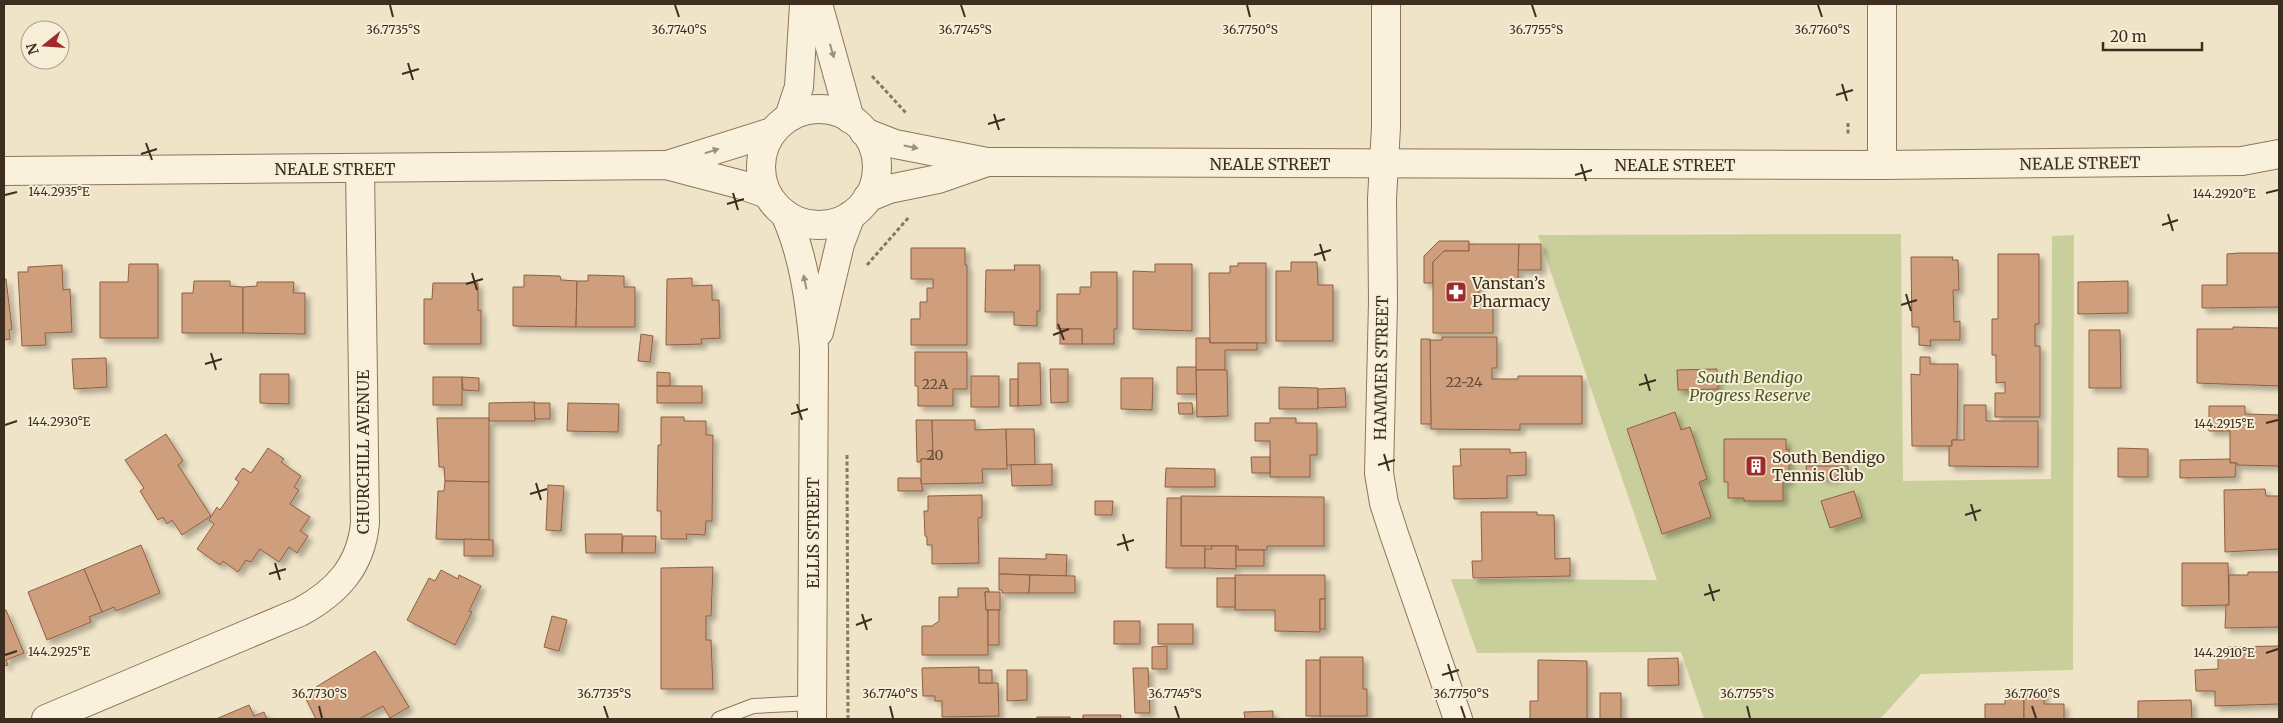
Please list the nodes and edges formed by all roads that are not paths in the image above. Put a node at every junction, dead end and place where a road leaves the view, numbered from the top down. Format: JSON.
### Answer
{"nodes":[{"id":1,"x":804,"y":4,"type":"edge"},
{"id":2,"x":818,"y":4,"type":"edge"},
{"id":3,"x":1386,"y":4,"type":"edge"},
{"id":4,"x":1882,"y":4,"type":"edge"},
{"id":5,"x":781,"y":124,"type":"junction"},
{"id":6,"x":857,"y":125,"type":"junction"},
{"id":7,"x":2279,"y":154,"type":"edge"},
{"id":8,"x":2242,"y":161,"type":"junction"},
{"id":9,"x":988,"y":162,"type":"junction"},
{"id":10,"x":1383,"y":164,"type":"junction"},
{"id":11,"x":666,"y":165,"type":"junction"},
{"id":12,"x":1882,"y":165,"type":"junction"},
{"id":13,"x":360,"y":168,"type":"junction"},
{"id":14,"x":2279,"y":170,"type":"edge"},
{"id":15,"x":4,"y":171,"type":"edge"},
{"id":16,"x":768,"y":194,"type":"junction"},
{"id":17,"x":859,"y":207,"type":"junction"},
{"id":18,"x":785,"y":214,"type":"junction"},
{"id":19,"x":814,"y":348,"type":"junction"},
{"id":20,"x":812,"y":711,"type":"edge"},
{"id":21,"x":46,"y":719,"type":"edge"},
{"id":22,"x":719,"y":719,"type":"edge"},
{"id":23,"x":1458,"y":719,"type":"edge"}],
"edges":[{"from":1,"to":5,"type":"street"},
{"from":2,"to":6,"type":"street","one_way":true},
{"from":3,"to":10,"type":"street","name":"HAMMER STREET"},
{"from":4,"to":12,"type":"street"},
{"from":5,"to":6,"type":"street"},
{"from":11,"to":5,"type":"street","name":"NEALE STREET","one_way":true},
{"from":5,"to":16,"type":"street"},
{"from":6,"to":9,"type":"street","name":"NEALE STREET","one_way":true},
{"from":6,"to":17,"type":"street"},
{"from":7,"to":8,"type":"street","name":"NEALE STREET"},
{"from":8,"to":12,"type":"street","name":"NEALE STREET"},
{"from":8,"to":14,"type":"street","name":"NEALE STREET"},
{"from":9,"to":10,"type":"street","name":"NEALE STREET"},
{"from":9,"to":17,"type":"street","name":"NEALE STREET"},
{"from":10,"to":12,"type":"street","name":"NEALE STREET"},
{"from":10,"to":23,"type":"street","name":"HAMMER STREET"},
{"from":11,"to":13,"type":"street","name":"NEALE STREET"},
{"from":11,"to":16,"type":"street","name":"NEALE STREET"},
{"from":13,"to":15,"type":"street","name":"NEALE STREET"},
{"from":13,"to":21,"type":"street","name":"CHURCHILL AVENUE"},
{"from":16,"to":18,"type":"street"},
{"from":17,"to":18,"type":"street"},
{"from":17,"to":19,"type":"street","name":"ELLIS STREET"},
{"from":19,"to":18,"type":"street","name":"ELLIS STREET","one_way":true},
{"from":19,"to":20,"type":"street","name":"ELLIS STREET"},
{"from":20,"to":22,"type":"lane"}]}
